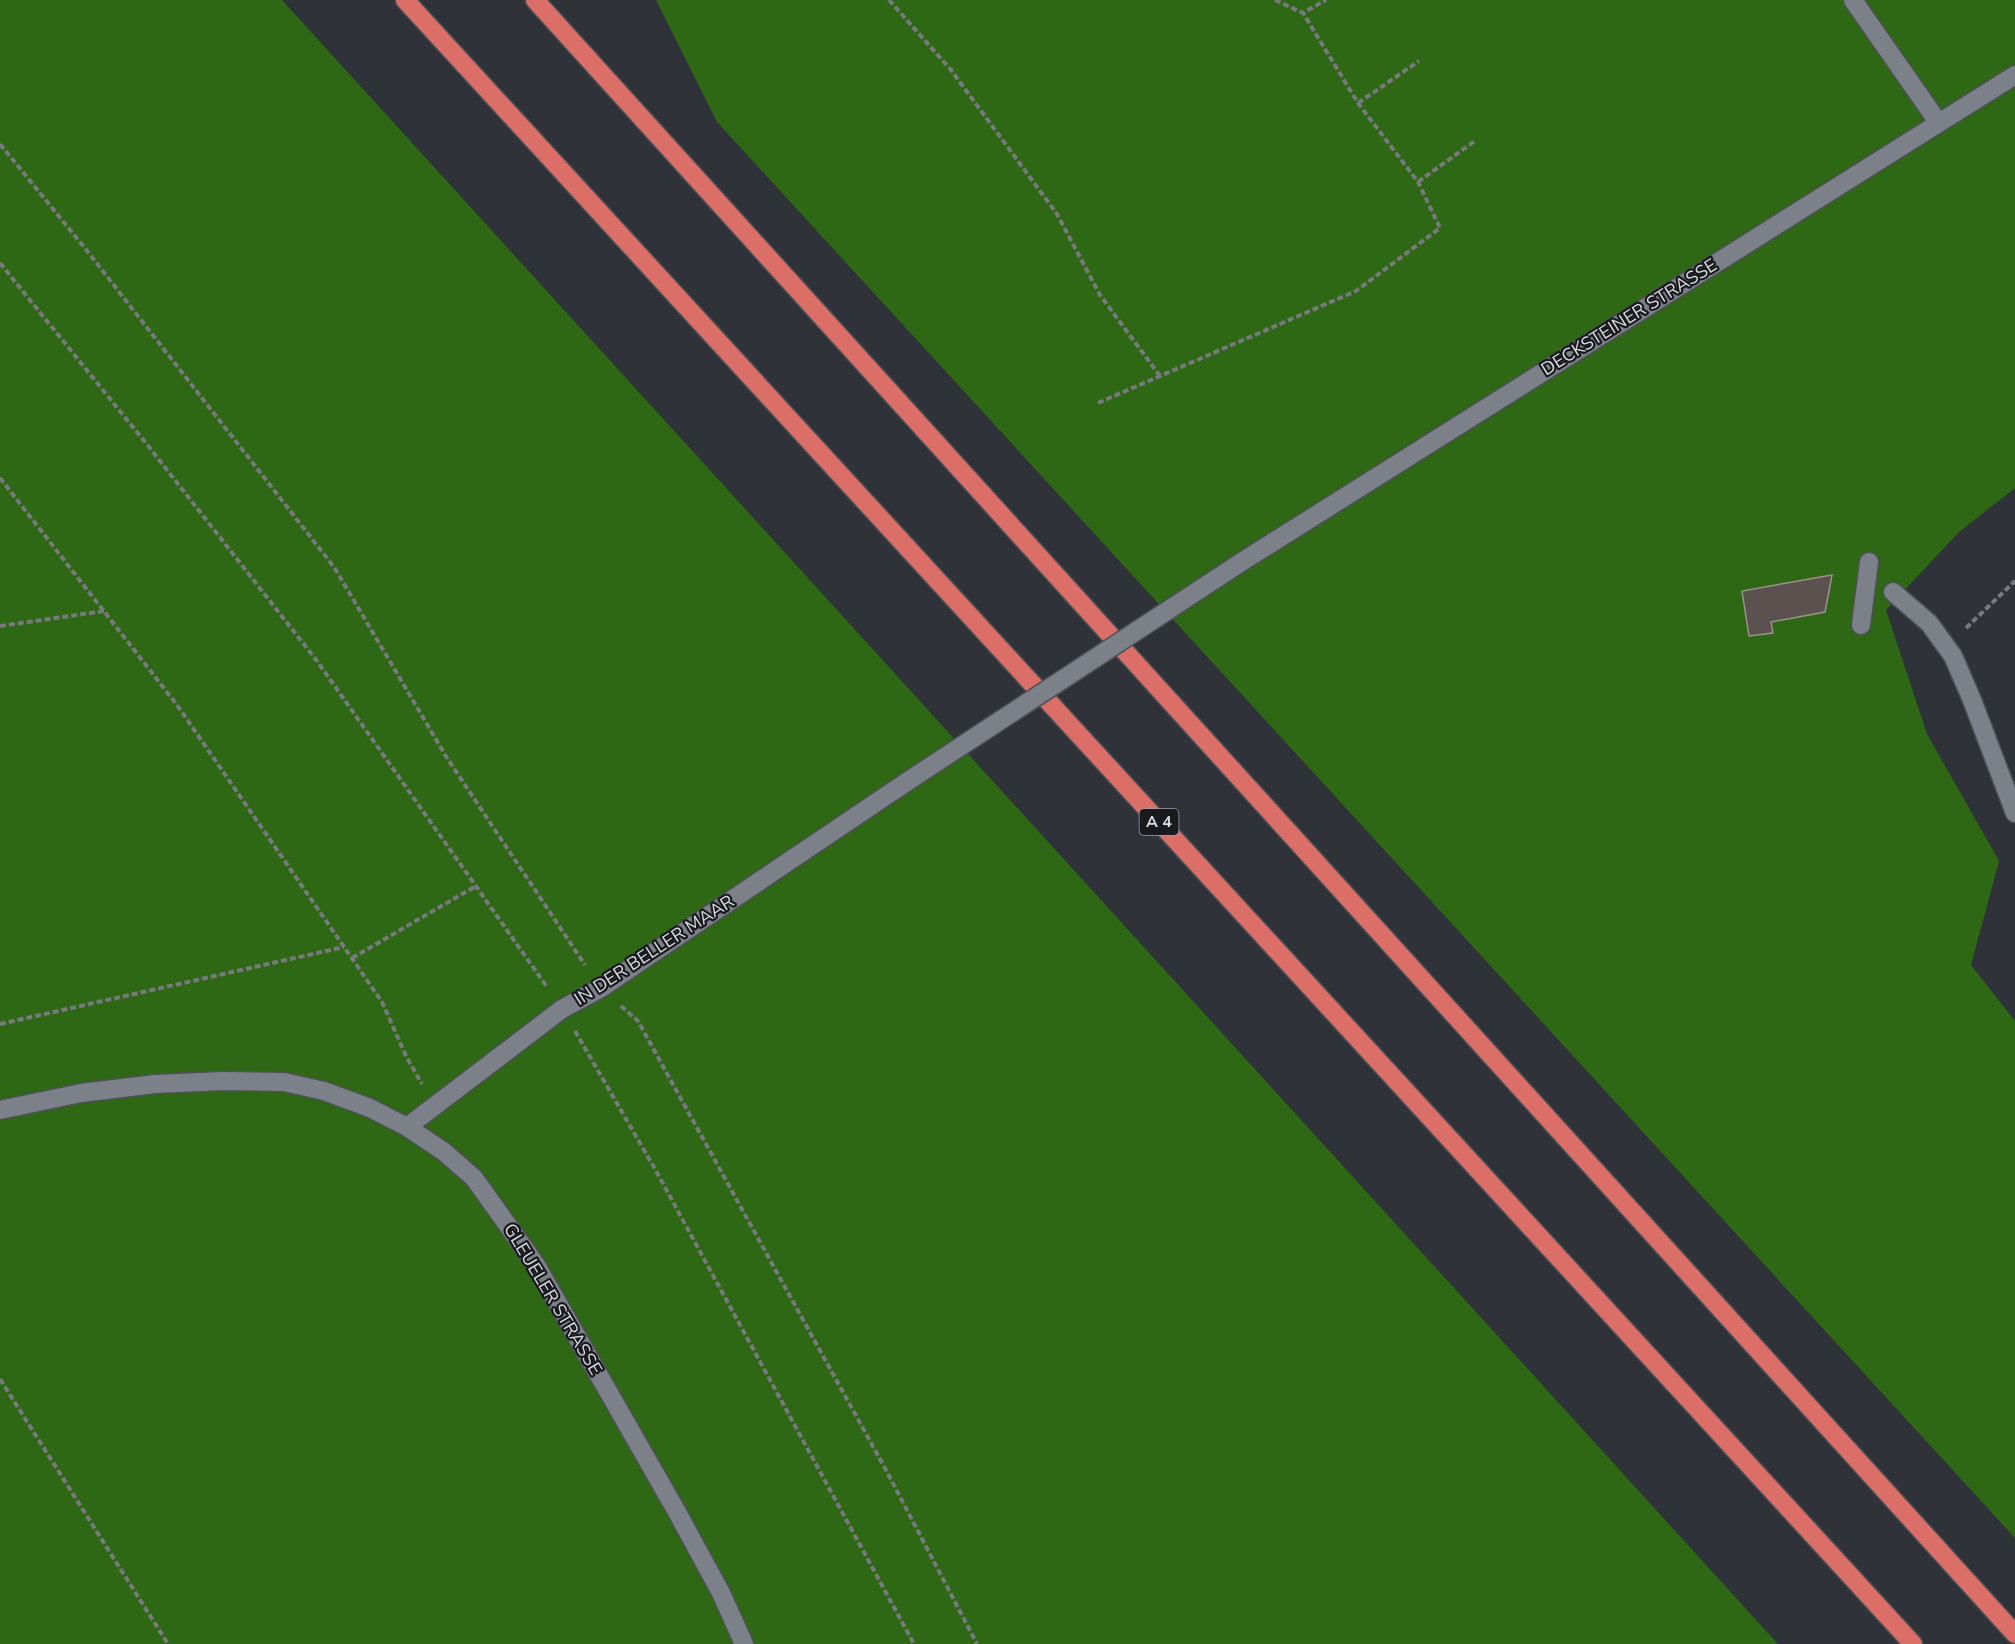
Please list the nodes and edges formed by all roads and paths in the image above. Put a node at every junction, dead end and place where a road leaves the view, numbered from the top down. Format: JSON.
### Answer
{"nodes":[{"id":1,"x":405,"y":0,"type":"edge"},
{"id":2,"x":535,"y":0,"type":"edge"},
{"id":3,"x":889,"y":0,"type":"edge"},
{"id":4,"x":1275,"y":0,"type":"edge"},
{"id":5,"x":1326,"y":0,"type":"edge"},
{"id":6,"x":1853,"y":0,"type":"edge"},
{"id":7,"x":1303,"y":13,"type":"junction"},
{"id":8,"x":1419,"y":61,"type":"dead end"},
{"id":9,"x":2015,"y":75,"type":"edge"},
{"id":10,"x":1358,"y":103,"type":"junction"},
{"id":11,"x":1938,"y":122,"type":"junction"},
{"id":12,"x":1476,"y":140,"type":"dead end"},
{"id":13,"x":0,"y":144,"type":"edge"},
{"id":14,"x":1418,"y":182,"type":"junction"},
{"id":15,"x":0,"y":263,"type":"edge"},
{"id":16,"x":1160,"y":376,"type":"junction"},
{"id":17,"x":1098,"y":403,"type":"dead end"},
{"id":18,"x":0,"y":478,"type":"edge"},
{"id":19,"x":1869,"y":562,"type":"dead end"},
{"id":20,"x":2015,"y":581,"type":"edge"},
{"id":21,"x":1893,"y":592,"type":"dead end"},
{"id":22,"x":104,"y":611,"type":"junction"},
{"id":23,"x":1861,"y":625,"type":"dead end"},
{"id":24,"x":0,"y":626,"type":"edge"},
{"id":25,"x":1945,"y":646,"type":"junction"},
{"id":26,"x":908,"y":782,"type":"joint"},
{"id":27,"x":2015,"y":813,"type":"edge"},
{"id":28,"x":476,"y":886,"type":"junction"},
{"id":29,"x":344,"y":947,"type":"junction"},
{"id":30,"x":352,"y":958,"type":"junction"},
{"id":31,"x":601,"y":988,"type":"junction"},
{"id":32,"x":562,"y":1009,"type":"junction"},
{"id":33,"x":0,"y":1024,"type":"edge"},
{"id":34,"x":436,"y":1106,"type":"junction"},
{"id":35,"x":0,"y":1110,"type":"edge"},
{"id":36,"x":407,"y":1127,"type":"junction"},
{"id":37,"x":0,"y":1379,"type":"edge"},
{"id":38,"x":2015,"y":1634,"type":"edge"},
{"id":39,"x":168,"y":1644,"type":"edge"},
{"id":40,"x":744,"y":1644,"type":"edge"},
{"id":41,"x":914,"y":1644,"type":"edge"},
{"id":42,"x":977,"y":1644,"type":"edge"},
{"id":43,"x":1912,"y":1644,"type":"edge"}],
"edges":[{"from":1,"to":43,"type":"highway","number":"A 4"},
{"from":2,"to":38,"type":"highway"},
{"from":3,"to":16,"type":"path"},
{"from":4,"to":7,"type":"path"},
{"from":5,"to":7,"type":"path"},
{"from":6,"to":11,"type":"street"},
{"from":7,"to":10,"type":"path"},
{"from":8,"to":10,"type":"path"},
{"from":9,"to":11,"type":"street","name":"DECKSTEINER STRASSE"},
{"from":10,"to":14,"type":"path"},
{"from":11,"to":26,"type":"street","name":"DECKSTEINER STRASSE","bridge":true},
{"from":12,"to":14,"type":"path"},
{"from":13,"to":31,"type":"path"},
{"from":14,"to":16,"type":"path"},
{"from":15,"to":28,"type":"path"},
{"from":16,"to":17,"type":"path"},
{"from":18,"to":22,"type":"path"},
{"from":19,"to":23,"type":"street"},
{"from":20,"to":25,"type":"path"},
{"from":21,"to":25,"type":"street"},
{"from":22,"to":24,"type":"path"},
{"from":22,"to":29,"type":"path"},
{"from":25,"to":27,"type":"street"},
{"from":26,"to":31,"type":"street","name":"IN DER BELLER MAAR"},
{"from":28,"to":30,"type":"path"},
{"from":28,"to":32,"type":"path"},
{"from":29,"to":30,"type":"path"},
{"from":29,"to":33,"type":"path"},
{"from":30,"to":34,"type":"path"},
{"from":31,"to":32,"type":"street","name":"IN DER BELLER MAAR"},
{"from":31,"to":42,"type":"path"},
{"from":32,"to":34,"type":"street","name":"IN DER BELLER MAAR"},
{"from":32,"to":41,"type":"path"},
{"from":34,"to":36,"type":"street","name":"IN DER BELLER MAAR"},
{"from":35,"to":36,"type":"street","name":"GLEUELER STRASSE"},
{"from":36,"to":40,"type":"street","name":"GLEUELER STRASSE"},
{"from":37,"to":39,"type":"path"}]}
